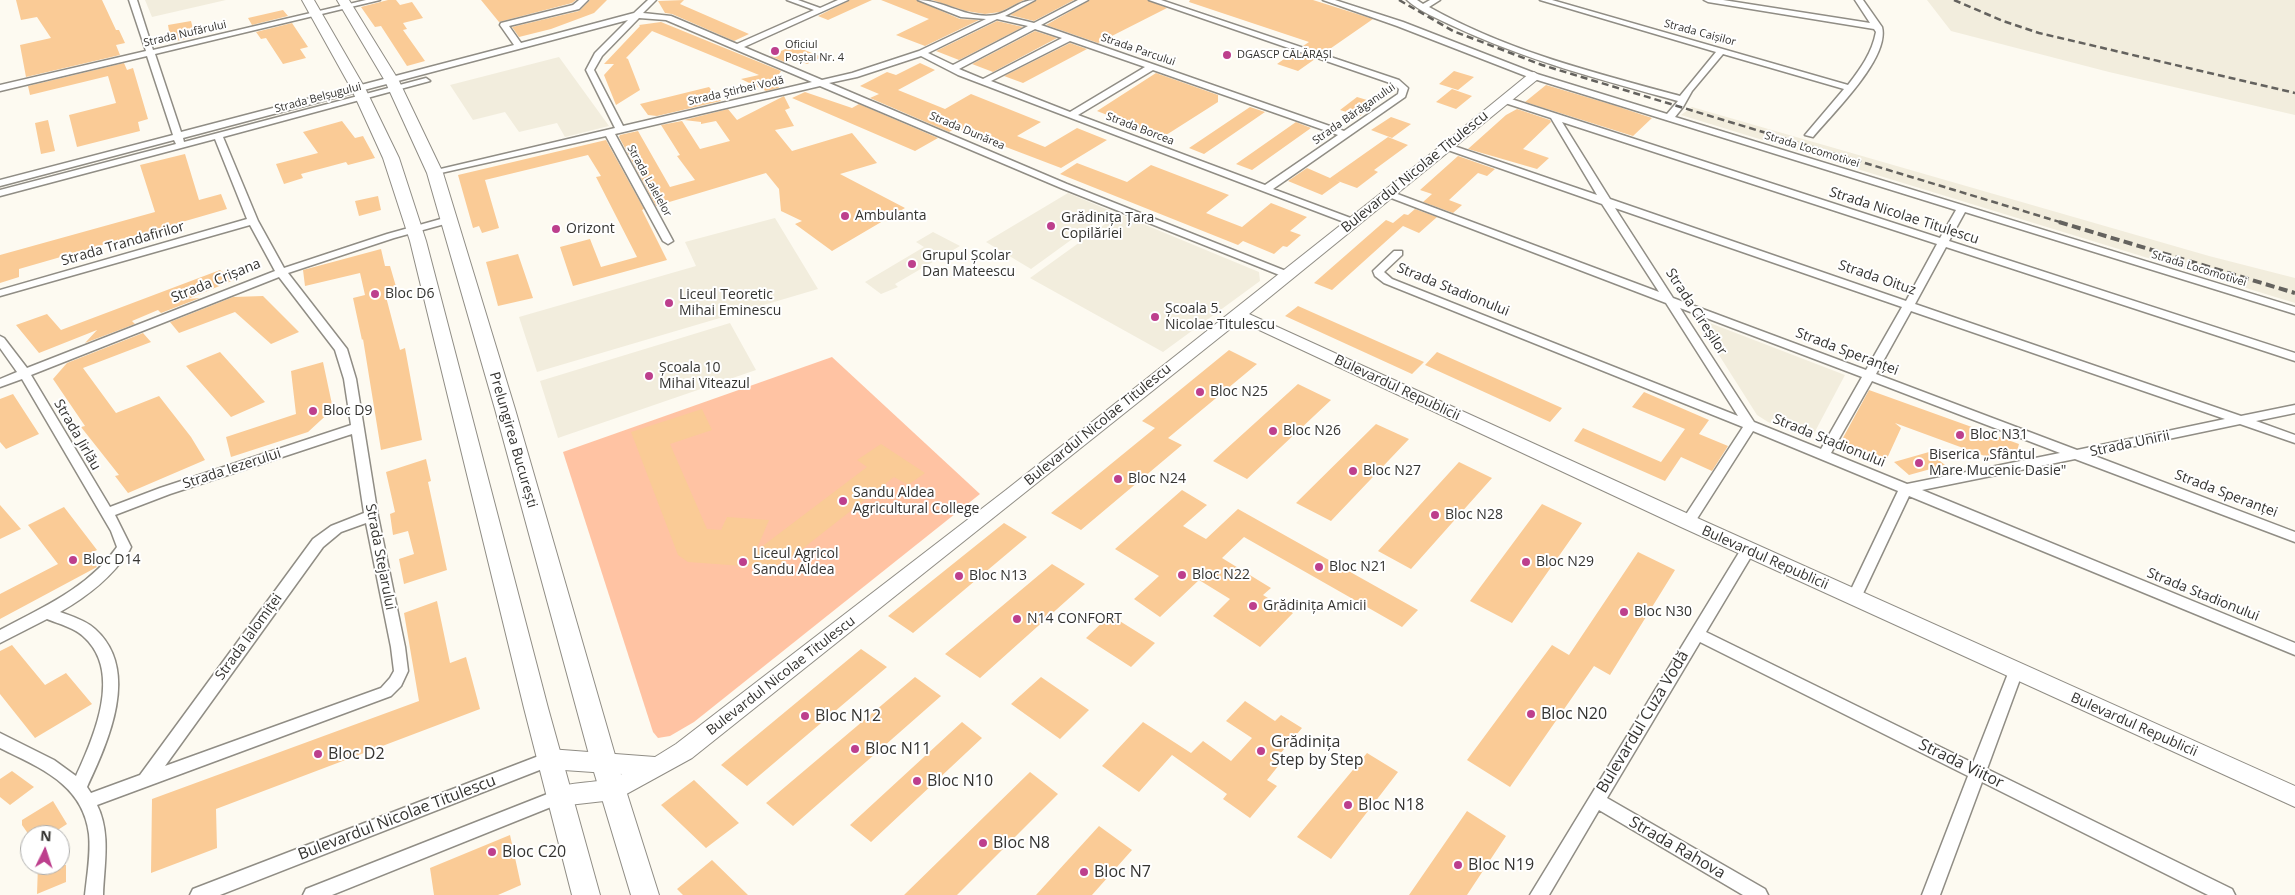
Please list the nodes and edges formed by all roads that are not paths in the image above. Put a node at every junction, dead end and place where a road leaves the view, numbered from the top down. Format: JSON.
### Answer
{"nodes":[{"id":1,"x":133,"y":0,"type":"edge"},
{"id":2,"x":308,"y":0,"type":"edge"},
{"id":3,"x":376,"y":0,"type":"edge"},
{"id":4,"x":584,"y":0,"type":"edge"},
{"id":5,"x":652,"y":0,"type":"edge"},
{"id":6,"x":791,"y":0,"type":"edge"},
{"id":7,"x":844,"y":0,"type":"edge"},
{"id":8,"x":922,"y":0,"type":"edge"},
{"id":9,"x":1031,"y":0,"type":"edge"},
{"id":10,"x":1084,"y":0,"type":"edge"},
{"id":11,"x":1153,"y":0,"type":"edge"},
{"id":12,"x":1327,"y":0,"type":"edge"},
{"id":13,"x":1412,"y":0,"type":"edge"},
{"id":14,"x":1436,"y":0,"type":"edge"},
{"id":15,"x":1544,"y":0,"type":"edge"},
{"id":16,"x":1710,"y":0,"type":"edge"},
{"id":17,"x":1859,"y":0,"type":"edge"},
{"id":18,"x":345,"y":3,"type":"edge"},
{"id":19,"x":1424,"y":8,"type":"junction"},
{"id":20,"x":820,"y":10,"type":"junction"},
{"id":21,"x":317,"y":14,"type":"junction"},
{"id":22,"x":637,"y":15,"type":"junction"},
{"id":23,"x":997,"y":17,"type":"junction"},
{"id":24,"x":628,"y":24,"type":"junction"},
{"id":25,"x":1035,"y":26,"type":"junction"},
{"id":26,"x":1878,"y":27,"type":"junction"},
{"id":27,"x":1069,"y":38,"type":"junction"},
{"id":28,"x":519,"y":46,"type":"junction"},
{"id":29,"x":737,"y":47,"type":"junction"},
{"id":30,"x":1722,"y":50,"type":"junction"},
{"id":31,"x":150,"y":53,"type":"junction"},
{"id":32,"x":922,"y":53,"type":"junction"},
{"id":33,"x":1152,"y":67,"type":"junction"},
{"id":34,"x":952,"y":70,"type":"junction"},
{"id":35,"x":1534,"y":76,"type":"junction"},
{"id":36,"x":985,"y":81,"type":"junction"},
{"id":37,"x":823,"y":82,"type":"junction"},
{"id":38,"x":394,"y":85,"type":"junction"},
{"id":39,"x":0,"y":88,"type":"edge"},
{"id":40,"x":1850,"y":88,"type":"junction"},
{"id":41,"x":361,"y":94,"type":"junction"},
{"id":42,"x":1505,"y":100,"type":"junction"},
{"id":43,"x":1683,"y":100,"type":"junction"},
{"id":44,"x":1071,"y":115,"type":"junction"},
{"id":45,"x":1555,"y":117,"type":"junction"},
{"id":46,"x":1669,"y":118,"type":"junction"},
{"id":47,"x":620,"y":130,"type":"junction"},
{"id":48,"x":609,"y":132,"type":"junction"},
{"id":49,"x":1344,"y":134,"type":"junction"},
{"id":50,"x":1810,"y":135,"type":"dead end"},
{"id":51,"x":218,"y":136,"type":"junction"},
{"id":52,"x":180,"y":141,"type":"junction"},
{"id":53,"x":1448,"y":147,"type":"junction"},
{"id":54,"x":435,"y":173,"type":"junction"},
{"id":55,"x":0,"y":183,"type":"edge"},
{"id":56,"x":1266,"y":189,"type":"junction"},
{"id":57,"x":0,"y":193,"type":"edge"},
{"id":58,"x":1389,"y":194,"type":"junction"},
{"id":59,"x":1605,"y":200,"type":"junction"},
{"id":60,"x":1962,"y":208,"type":"junction"},
{"id":61,"x":448,"y":220,"type":"junction"},
{"id":62,"x":253,"y":221,"type":"junction"},
{"id":63,"x":1352,"y":222,"type":"junction"},
{"id":64,"x":414,"y":229,"type":"junction"},
{"id":65,"x":668,"y":241,"type":"dead end"},
{"id":66,"x":1944,"y":243,"type":"junction"},
{"id":67,"x":1398,"y":253,"type":"dead end"},
{"id":68,"x":281,"y":272,"type":"junction"},
{"id":69,"x":1287,"y":275,"type":"junction"},
{"id":70,"x":0,"y":293,"type":"edge"},
{"id":71,"x":1671,"y":301,"type":"junction"},
{"id":72,"x":1909,"y":305,"type":"junction"},
{"id":73,"x":2295,"y":311,"type":"edge"},
{"id":74,"x":1237,"y":314,"type":"junction"},
{"id":75,"x":0,"y":340,"type":"edge"},
{"id":76,"x":2295,"y":357,"type":"edge"},
{"id":77,"x":25,"y":374,"type":"junction"},
{"id":78,"x":1868,"y":376,"type":"junction"},
{"id":79,"x":0,"y":383,"type":"edge"},
{"id":80,"x":2295,"y":409,"type":"edge"},
{"id":81,"x":2241,"y":421,"type":"junction"},
{"id":82,"x":1750,"y":426,"type":"junction"},
{"id":83,"x":356,"y":428,"type":"junction"},
{"id":84,"x":2295,"y":439,"type":"edge"},
{"id":85,"x":2079,"y":454,"type":"junction"},
{"id":86,"x":1823,"y":456,"type":"junction"},
{"id":87,"x":1906,"y":489,"type":"junction"},
{"id":88,"x":107,"y":512,"type":"junction"},
{"id":89,"x":371,"y":516,"type":"junction"},
{"id":90,"x":1688,"y":522,"type":"junction"},
{"id":91,"x":2295,"y":537,"type":"edge"},
{"id":92,"x":1748,"y":550,"type":"junction"},
{"id":93,"x":1854,"y":598,"type":"junction"},
{"id":94,"x":45,"y":612,"type":"junction"},
{"id":95,"x":1697,"y":634,"type":"junction"},
{"id":96,"x":0,"y":637,"type":"edge"},
{"id":97,"x":2295,"y":649,"type":"edge"},
{"id":98,"x":2016,"y":671,"type":"junction"},
{"id":99,"x":0,"y":740,"type":"edge"},
{"id":100,"x":549,"y":759,"type":"junction"},
{"id":101,"x":604,"y":762,"type":"junction"},
{"id":102,"x":658,"y":768,"type":"junction"},
{"id":103,"x":1977,"y":772,"type":"junction"},
{"id":104,"x":145,"y":781,"type":"junction"},
{"id":105,"x":613,"y":790,"type":"junction"},
{"id":106,"x":84,"y":794,"type":"junction"},
{"id":107,"x":560,"y":796,"type":"junction"},
{"id":108,"x":2295,"y":798,"type":"edge"},
{"id":109,"x":1596,"y":800,"type":"junction"},
{"id":110,"x":94,"y":895,"type":"edge"},
{"id":111,"x":199,"y":895,"type":"edge"},
{"id":112,"x":312,"y":895,"type":"edge"},
{"id":113,"x":586,"y":895,"type":"edge"},
{"id":114,"x":645,"y":895,"type":"edge"},
{"id":115,"x":1538,"y":895,"type":"edge"},
{"id":116,"x":1759,"y":895,"type":"edge"},
{"id":117,"x":1931,"y":895,"type":"edge"},
{"id":118,"x":2226,"y":895,"type":"edge"}],
"edges":[{"from":1,"to":31,"type":"street"},
{"from":2,"to":21,"type":"main road"},
{"from":3,"to":18,"type":"street","name":"Strada Nufărului"},
{"from":4,"to":28,"type":"street"},
{"from":5,"to":22,"type":"street","name":"Strada Belșugului"},
{"from":6,"to":20,"type":"street"},
{"from":7,"to":20,"type":"street"},
{"from":8,"to":23,"type":"street","name":"Strada Parcului"},
{"from":9,"to":23,"type":"street","name":"Strada Știrbei Vodă"},
{"from":10,"to":25,"type":"street"},
{"from":11,"to":49,"type":"street","name":"Strada Bărăganului"},
{"from":12,"to":35,"type":"street","name":"Strada Locomotivei"},
{"from":13,"to":19,"type":"street"},
{"from":14,"to":19,"type":"street"},
{"from":15,"to":30,"type":"street","name":"Strada Caișilor"},
{"from":16,"to":26,"type":"street"},
{"from":17,"to":26,"type":"street"},
{"from":18,"to":21,"type":"street","name":"Strada Nufărului"},
{"from":18,"to":38,"type":"main road","name":"Prelungirea București"},
{"from":19,"to":43,"type":"street"},
{"from":20,"to":29,"type":"street"},
{"from":21,"to":31,"type":"street","name":"Strada Nufărului"},
{"from":21,"to":41,"type":"main road"},
{"from":22,"to":24,"type":"street","name":"Strada Belșugului"},
{"from":22,"to":28,"type":"street","name":"Strada Belșugului"},
{"from":22,"to":29,"type":"street","name":"Strada Dunărea"},
{"from":23,"to":25,"type":"street","name":"Strada Parcului"},
{"from":23,"to":32,"type":"street","name":"Strada Știrbei Vodă"},
{"from":24,"to":38,"type":"street","name":"Strada Belșugului"},
{"from":24,"to":47,"type":"street","name":"Strada Lalelelor"},
{"from":25,"to":27,"type":"street","name":"Strada Parcului"},
{"from":25,"to":34,"type":"street"},
{"from":26,"to":40,"type":"street"},
{"from":27,"to":33,"type":"street","name":"Strada Parcului"},
{"from":27,"to":36,"type":"street"},
{"from":28,"to":38,"type":"street","name":"Strada Belșugului"},
{"from":29,"to":37,"type":"street","name":"Strada Dunărea"},
{"from":30,"to":40,"type":"street","name":"Strada Caișilor"},
{"from":30,"to":43,"type":"street"},
{"from":31,"to":39,"type":"street","name":"Strada Nufărului"},
{"from":31,"to":52,"type":"street"},
{"from":32,"to":34,"type":"street","name":"Strada Borcea"},
{"from":32,"to":37,"type":"street","name":"Strada Știrbei Vodă"},
{"from":33,"to":44,"type":"street"},
{"from":33,"to":49,"type":"street","name":"Strada Parcului"},
{"from":34,"to":36,"type":"street","name":"Strada Borcea"},
{"from":35,"to":42,"type":"main road","name":"Bulevardul Nicolae Titulescu"},
{"from":35,"to":46,"type":"street","name":"Strada Locomotivei"},
{"from":36,"to":44,"type":"street","name":"Strada Borcea"},
{"from":37,"to":47,"type":"street","name":"Strada Știrbei Vodă"},
{"from":37,"to":69,"type":"street","name":"Strada Dunărea"},
{"from":38,"to":41,"type":"street","name":"Strada Belșugului"},
{"from":38,"to":54,"type":"main road","name":"Prelungirea București"},
{"from":40,"to":50,"type":"street"},
{"from":41,"to":51,"type":"street","name":"Strada Belșugului"},
{"from":41,"to":52,"type":"street","name":"Strada Belșugului"},
{"from":41,"to":64,"type":"main road"},
{"from":42,"to":45,"type":"street","name":"Strada Nicolae Titulescu"},
{"from":42,"to":53,"type":"main road","name":"Bulevardul Nicolae Titulescu"},
{"from":43,"to":46,"type":"street"},
{"from":44,"to":56,"type":"street","name":"Strada Borcea"},
{"from":45,"to":59,"type":"street","name":"Strada Cireșilor"},
{"from":45,"to":66,"type":"street","name":"Strada Nicolae Titulescu"},
{"from":46,"to":60,"type":"street","name":"Strada Locomotivei"},
{"from":47,"to":48,"type":"street","name":"Strada Știrbei Vodă"},
{"from":48,"to":54,"type":"street","name":"Strada Știrbei Vodă"},
{"from":48,"to":65,"type":"street","name":"Strada Lalelelor"},
{"from":49,"to":56,"type":"street","name":"Strada Bărăganului"},
{"from":51,"to":52,"type":"street","name":"Strada Belșugului"},
{"from":51,"to":62,"type":"street","name":"Strada Stejarului"},
{"from":52,"to":55,"type":"street","name":"Strada Belșugului"},
{"from":52,"to":57,"type":"street","name":"Strada Belșugului"},
{"from":53,"to":58,"type":"main road","name":"Bulevardul Nicolae Titulescu"},
{"from":53,"to":59,"type":"street","name":"Strada Oituz"},
{"from":54,"to":61,"type":"main road","name":"Prelungirea București"},
{"from":56,"to":63,"type":"street","name":"Strada Borcea"},
{"from":58,"to":63,"type":"main road","name":"Bulevardul Nicolae Titulescu"},
{"from":58,"to":71,"type":"street","name":"Strada Speranței"},
{"from":59,"to":71,"type":"street","name":"Strada Cireșilor"},
{"from":59,"to":72,"type":"street","name":"Strada Oituz"},
{"from":60,"to":66,"type":"street"},
{"from":60,"to":73,"type":"street","name":"Strada Locomotivei"},
{"from":61,"to":64,"type":"street","name":"Strada Crișana"},
{"from":61,"to":101,"type":"main road","name":"Prelungirea București"},
{"from":62,"to":68,"type":"street","name":"Strada Stejarului"},
{"from":62,"to":70,"type":"street","name":"Strada Trandafirilor"},
{"from":63,"to":69,"type":"main road","name":"Bulevardul Nicolae Titulescu"},
{"from":64,"to":68,"type":"street","name":"Strada Crișana"},
{"from":64,"to":100,"type":"main road"},
{"from":66,"to":72,"type":"street"},
{"from":66,"to":76,"type":"street","name":"Strada Nicolae Titulescu"},
{"from":67,"to":82,"type":"street","name":"Strada Stadionului"},
{"from":68,"to":77,"type":"street","name":"Strada Crișana"},
{"from":68,"to":83,"type":"street","name":"Strada Stejarului"},
{"from":69,"to":74,"type":"main road","name":"Bulevardul Nicolae Titulescu"},
{"from":71,"to":78,"type":"street","name":"Strada Speranței"},
{"from":71,"to":82,"type":"street","name":"Strada Cireșilor"},
{"from":72,"to":78,"type":"street"},
{"from":72,"to":81,"type":"street","name":"Strada Oituz"},
{"from":74,"to":90,"type":"main road","name":"Bulevardul Republicii"},
{"from":74,"to":102,"type":"main road","name":"Bulevardul Nicolae Titulescu"},
{"from":75,"to":77,"type":"street","name":"Strada Jirlău"},
{"from":77,"to":79,"type":"street","name":"Strada Crișana"},
{"from":77,"to":88,"type":"street","name":"Strada Jirlău"},
{"from":78,"to":85,"type":"street","name":"Strada Speranței"},
{"from":78,"to":86,"type":"street"},
{"from":80,"to":81,"type":"street","name":"Strada Unirii"},
{"from":81,"to":84,"type":"street","name":"Strada Oituz"},
{"from":81,"to":85,"type":"street","name":"Strada Unirii"},
{"from":82,"to":86,"type":"street","name":"Strada Stadionului"},
{"from":82,"to":90,"type":"street"},
{"from":83,"to":88,"type":"street","name":"Strada Iezerului"},
{"from":83,"to":89,"type":"street","name":"Strada Stejarului"},
{"from":85,"to":87,"type":"street","name":"Strada Unirii"},
{"from":85,"to":91,"type":"street","name":"Strada Speranței"},
{"from":86,"to":87,"type":"street","name":"Strada Stadionului"},
{"from":87,"to":93,"type":"street"},
{"from":87,"to":97,"type":"street","name":"Strada Stadionului"},
{"from":88,"to":94,"type":"street","name":"Strada Jirlău"},
{"from":89,"to":104,"type":"street","name":"Strada Ialomiței"},
{"from":89,"to":104,"type":"street","name":"Strada Stejarului"},
{"from":90,"to":92,"type":"main road","name":"Bulevardul Republicii"},
{"from":92,"to":93,"type":"main road","name":"Bulevardul Republicii"},
{"from":92,"to":95,"type":"street","name":"Bulevardul Cuza Vodă"},
{"from":93,"to":98,"type":"main road","name":"Bulevardul Republicii"},
{"from":94,"to":96,"type":"street"},
{"from":94,"to":106,"type":"street"},
{"from":95,"to":103,"type":"street","name":"Strada Viitor"},
{"from":95,"to":109,"type":"street","name":"Bulevardul Cuza Vodă"},
{"from":98,"to":103,"type":"street"},
{"from":98,"to":108,"type":"main road","name":"Bulevardul Republicii"},
{"from":99,"to":106,"type":"street"},
{"from":100,"to":101,"type":"main road","name":"Bulevardul Nicolae Titulescu"},
{"from":100,"to":107,"type":"main road"},
{"from":100,"to":111,"type":"street","name":"Bulevardul Nicolae Titulescu"},
{"from":101,"to":102,"type":"main road","name":"Bulevardul Nicolae Titulescu"},
{"from":101,"to":105,"type":"main road","name":"Prelungirea București"},
{"from":102,"to":105,"type":"main road","name":"Bulevardul Nicolae Titulescu"},
{"from":103,"to":117,"type":"street"},
{"from":103,"to":118,"type":"street","name":"Strada Viitor"},
{"from":104,"to":106,"type":"street","name":"Strada Stejarului"},
{"from":105,"to":107,"type":"main road","name":"Bulevardul Nicolae Titulescu"},
{"from":105,"to":114,"type":"main road","name":"Prelungirea București"},
{"from":106,"to":110,"type":"street"},
{"from":107,"to":112,"type":"street","name":"Bulevardul Nicolae Titulescu"},
{"from":107,"to":113,"type":"main road"},
{"from":109,"to":115,"type":"street","name":"Bulevardul Cuza Vodă"},
{"from":109,"to":116,"type":"street","name":"Strada Rahova"}]}
